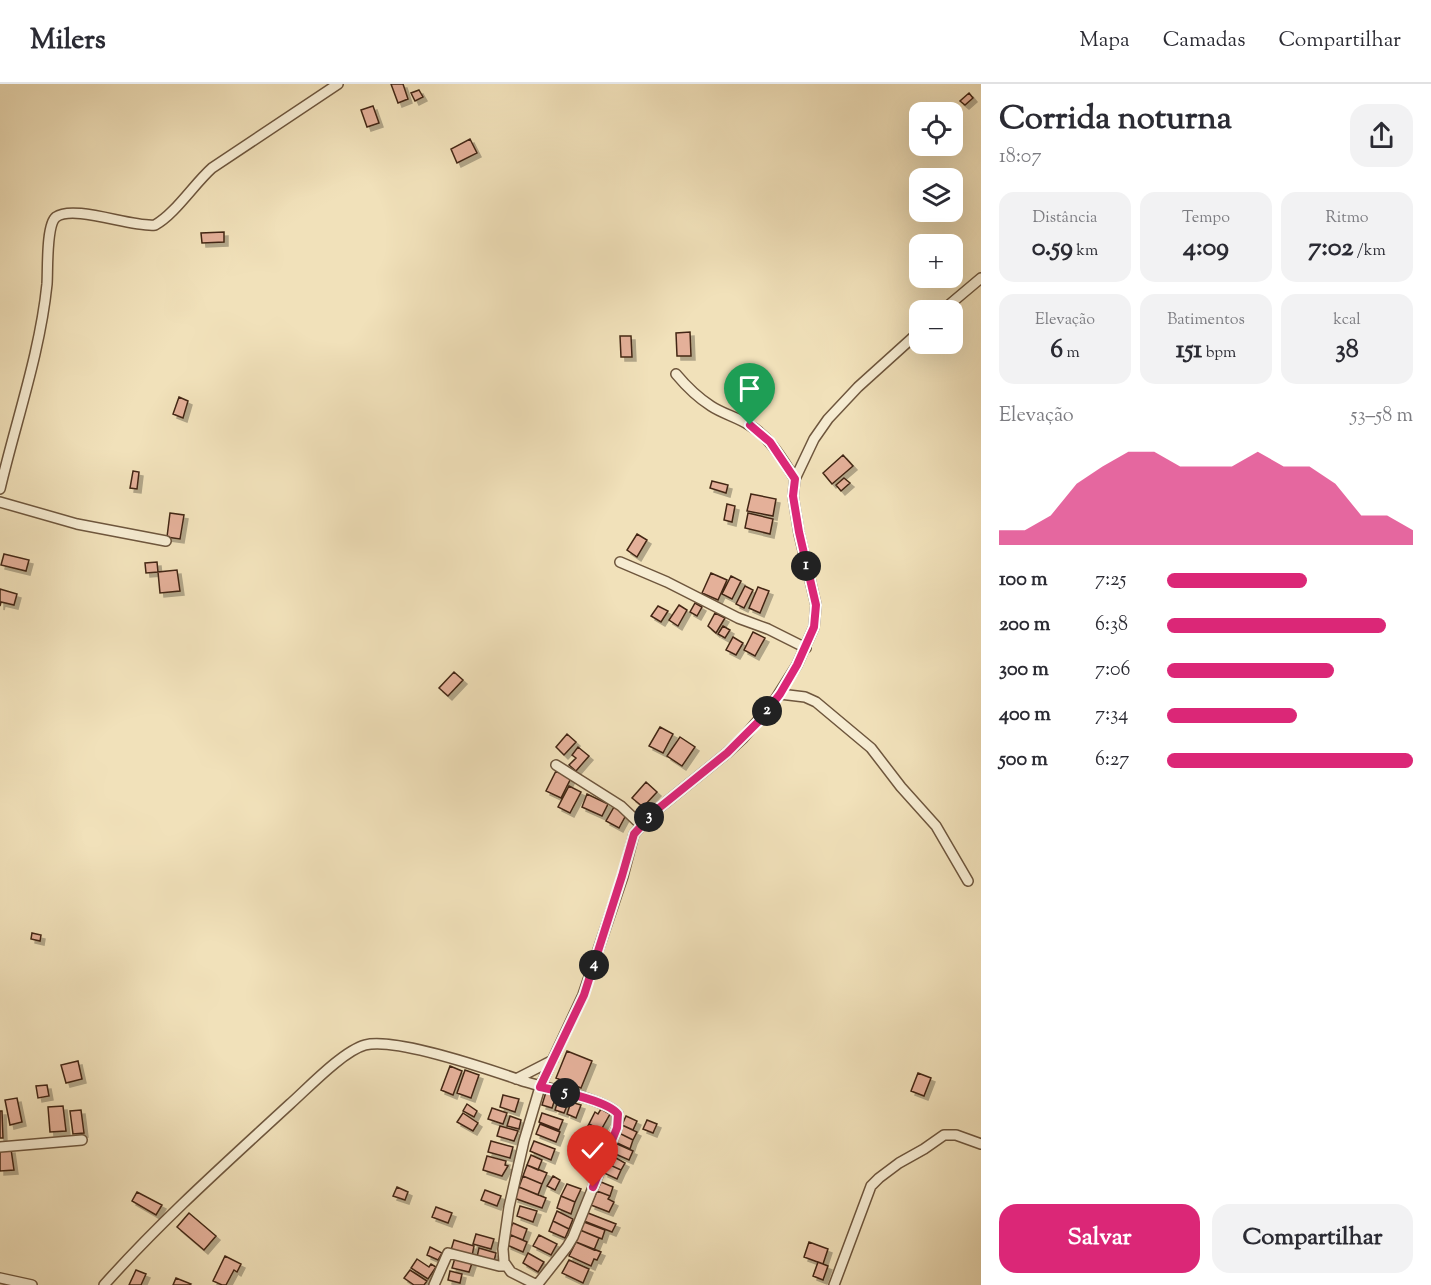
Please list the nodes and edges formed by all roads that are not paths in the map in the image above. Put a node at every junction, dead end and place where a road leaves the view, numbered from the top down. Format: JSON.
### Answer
{"nodes":[{"id":1,"x":338,"y":84,"type":"edge"},
{"id":2,"x":981,"y":278,"type":"edge"},
{"id":3,"x":955,"y":300,"type":"edge"},
{"id":4,"x":909,"y":342,"type":"edge"},
{"id":5,"x":676,"y":374,"type":"dead end"},
{"id":6,"x":795,"y":479,"type":"junction"},
{"id":7,"x":0,"y":489,"type":"edge"},
{"id":8,"x":0,"y":502,"type":"edge"},
{"id":9,"x":166,"y":541,"type":"dead end"},
{"id":10,"x":621,"y":562,"type":"dead end"},
{"id":11,"x":806,"y":648,"type":"junction"},
{"id":12,"x":780,"y":694,"type":"junction"},
{"id":13,"x":556,"y":765,"type":"dead end"},
{"id":14,"x":641,"y":825,"type":"junction"},
{"id":15,"x":969,"y":881,"type":"dead end"},
{"id":16,"x":553,"y":1060,"type":"junction"},
{"id":17,"x":516,"y":1079,"type":"junction"},
{"id":18,"x":540,"y":1087,"type":"junction"},
{"id":19,"x":82,"y":1140,"type":"dead end"},
{"id":20,"x":981,"y":1144,"type":"edge"},
{"id":21,"x":0,"y":1147,"type":"edge"},
{"id":22,"x":506,"y":1266,"type":"junction"},
{"id":23,"x":0,"y":1278,"type":"edge"},
{"id":24,"x":32,"y":1285,"type":"edge"},
{"id":25,"x":104,"y":1285,"type":"edge"},
{"id":26,"x":434,"y":1285,"type":"edge"},
{"id":27,"x":537,"y":1285,"type":"edge"},
{"id":28,"x":834,"y":1285,"type":"edge"}],
"edges":[{"from":1,"to":7,"type":"street"},
{"from":2,"to":3,"type":"street"},
{"from":4,"to":6,"type":"street"},
{"from":5,"to":6,"type":"street"},
{"from":6,"to":11,"type":"street"},
{"from":8,"to":9,"type":"street"},
{"from":10,"to":11,"type":"street"},
{"from":11,"to":12,"type":"street"},
{"from":12,"to":14,"type":"street"},
{"from":12,"to":15,"type":"street"},
{"from":13,"to":14,"type":"street"},
{"from":14,"to":16,"type":"street"},
{"from":16,"to":17,"type":"street"},
{"from":16,"to":18,"type":"street"},
{"from":17,"to":18,"type":"street"},
{"from":17,"to":25,"type":"street"},
{"from":18,"to":22,"type":"street"},
{"from":18,"to":27,"type":"street"},
{"from":19,"to":21,"type":"street"},
{"from":20,"to":28,"type":"street"},
{"from":22,"to":26,"type":"street"},
{"from":22,"to":27,"type":"street"},
{"from":23,"to":24,"type":"street"}]}
